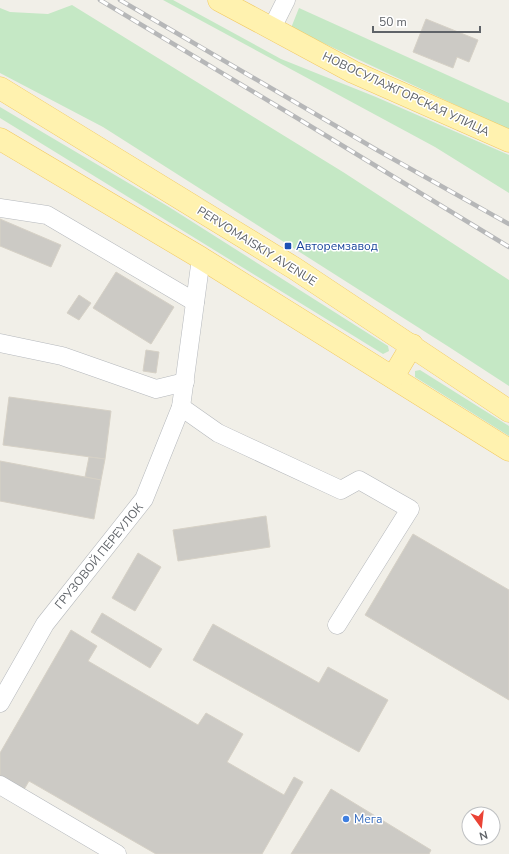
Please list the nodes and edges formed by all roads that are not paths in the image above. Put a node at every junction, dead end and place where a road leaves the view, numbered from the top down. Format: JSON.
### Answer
{"nodes":[{"id":1,"x":219,"y":0,"type":"edge"},
{"id":2,"x":286,"y":0,"type":"edge"},
{"id":3,"x":272,"y":28,"type":"junction"},
{"id":4,"x":0,"y":88,"type":"edge"},
{"id":5,"x":0,"y":139,"type":"edge"},
{"id":6,"x":509,"y":141,"type":"edge"},
{"id":7,"x":0,"y":208,"type":"edge"},
{"id":8,"x":201,"y":258,"type":"junction"},
{"id":9,"x":196,"y":302,"type":"junction"},
{"id":10,"x":0,"y":343,"type":"edge"},
{"id":11,"x":412,"y":345,"type":"junction"},
{"id":12,"x":393,"y":377,"type":"junction"},
{"id":13,"x":185,"y":382,"type":"junction"},
{"id":14,"x":182,"y":408,"type":"junction"},
{"id":15,"x":509,"y":411,"type":"edge"},
{"id":16,"x":509,"y":450,"type":"edge"},
{"id":17,"x":337,"y":625,"type":"dead end"},
{"id":18,"x":0,"y":703,"type":"edge"},
{"id":19,"x":0,"y":785,"type":"edge"},
{"id":20,"x":117,"y":854,"type":"edge"}],
"edges":[{"from":1,"to":3,"type":"main road","name":"НОВОСУЛАЖГОРСКАЯ УЛИЦА"},
{"from":2,"to":3,"type":"lane"},
{"from":3,"to":6,"type":"main road","name":"НОВОСУЛАЖГОРСКАЯ УЛИЦА"},
{"from":4,"to":11,"type":"main road","name":"PERVOMAISKIY AVENUE"},
{"from":5,"to":8,"type":"main road"},
{"from":7,"to":9,"type":"lane"},
{"from":8,"to":9,"type":"lane","name":"ГРУЗОВОЙ ПЕРЕУЛОК"},
{"from":8,"to":12,"type":"main road"},
{"from":9,"to":13,"type":"lane","name":"ГРУЗОВОЙ ПЕРЕУЛОК"},
{"from":10,"to":13,"type":"lane"},
{"from":11,"to":12,"type":"main road"},
{"from":11,"to":15,"type":"main road","name":"PERVOMAISKIY AVENUE"},
{"from":12,"to":16,"type":"main road"},
{"from":13,"to":14,"type":"lane","name":"ГРУЗОВОЙ ПЕРЕУЛОК"},
{"from":14,"to":17,"type":"lane"},
{"from":14,"to":18,"type":"lane","name":"ГРУЗОВОЙ ПЕРЕУЛОК"},
{"from":19,"to":20,"type":"lane"}]}
